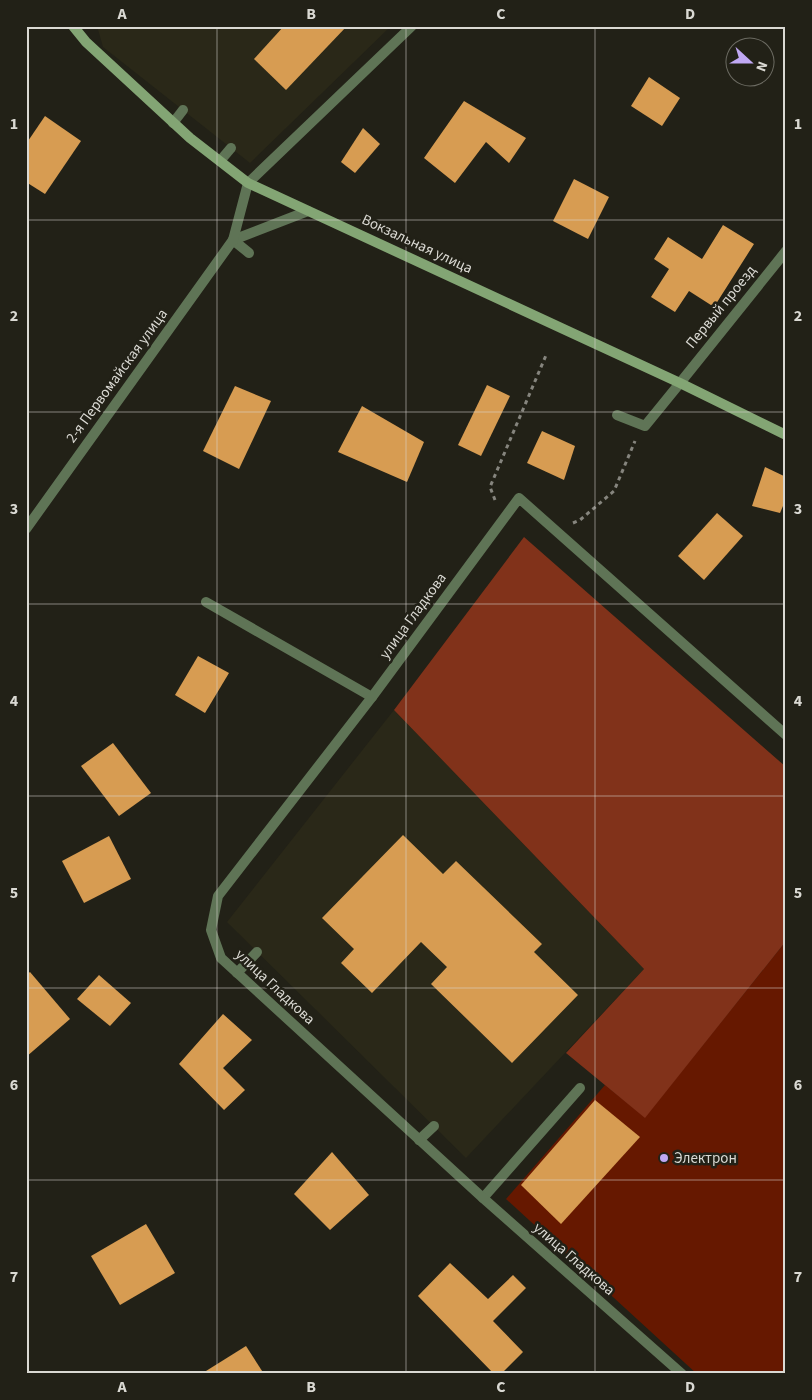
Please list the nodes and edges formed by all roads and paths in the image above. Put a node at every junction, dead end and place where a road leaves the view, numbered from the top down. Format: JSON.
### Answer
{"nodes":[{"id":1,"x":73,"y":26,"type":"edge"},
{"id":2,"x":412,"y":26,"type":"edge"},
{"id":3,"x":183,"y":110,"type":"dead end"},
{"id":4,"x":173,"y":123,"type":"junction"},
{"id":5,"x":231,"y":148,"type":"dead end"},
{"id":6,"x":220,"y":161,"type":"junction"},
{"id":7,"x":248,"y":183,"type":"junction"},
{"id":8,"x":308,"y":211,"type":"junction"},
{"id":9,"x":233,"y":240,"type":"junction"},
{"id":10,"x":786,"y":251,"type":"edge"},
{"id":11,"x":249,"y":253,"type":"dead end"},
{"id":12,"x":547,"y":353,"type":"dead end"},
{"id":13,"x":680,"y":383,"type":"junction"},
{"id":14,"x":617,"y":415,"type":"dead end"},
{"id":15,"x":645,"y":426,"type":"junction"},
{"id":16,"x":786,"y":435,"type":"edge"},
{"id":17,"x":503,"y":519,"type":"junction"},
{"id":18,"x":26,"y":529,"type":"edge"},
{"id":19,"x":554,"y":529,"type":"junction"},
{"id":20,"x":206,"y":602,"type":"dead end"},
{"id":21,"x":372,"y":697,"type":"junction"},
{"id":22,"x":786,"y":734,"type":"edge"},
{"id":23,"x":256,"y":952,"type":"dead end"},
{"id":24,"x":237,"y":973,"type":"junction"},
{"id":25,"x":580,"y":1088,"type":"dead end"},
{"id":26,"x":434,"y":1126,"type":"dead end"},
{"id":27,"x":420,"y":1140,"type":"junction"},
{"id":28,"x":483,"y":1198,"type":"junction"},
{"id":29,"x":682,"y":1374,"type":"edge"}],
"edges":[{"from":1,"to":4,"type":"street","name":"Вокзальная улица"},
{"from":2,"to":7,"type":"street"},
{"from":3,"to":4,"type":"street"},
{"from":4,"to":6,"type":"street","name":"Вокзальная улица"},
{"from":5,"to":6,"type":"street"},
{"from":6,"to":7,"type":"street","name":"Вокзальная улица"},
{"from":7,"to":8,"type":"street","name":"Вокзальная улица"},
{"from":7,"to":9,"type":"street","name":"2-я Первомайская улица"},
{"from":8,"to":9,"type":"street"},
{"from":8,"to":13,"type":"street","name":"Вокзальная улица"},
{"from":9,"to":11,"type":"street"},
{"from":9,"to":18,"type":"street","name":"2-я Первомайская улица"},
{"from":10,"to":13,"type":"street","name":"Первый проезд"},
{"from":12,"to":17,"type":"path"},
{"from":13,"to":15,"type":"street","name":"Первый проезд"},
{"from":13,"to":16,"type":"street","name":"Вокзальная улица"},
{"from":14,"to":15,"type":"street"},
{"from":15,"to":19,"type":"path"},
{"from":17,"to":19,"type":"street","name":"улица Гладкова"},
{"from":17,"to":21,"type":"street","name":"улица Гладкова"},
{"from":19,"to":22,"type":"street"},
{"from":20,"to":21,"type":"street"},
{"from":21,"to":24,"type":"street","name":"улица Гладкова"},
{"from":23,"to":24,"type":"street"},
{"from":24,"to":27,"type":"street","name":"улица Гладкова"},
{"from":25,"to":28,"type":"street"},
{"from":26,"to":27,"type":"street"},
{"from":27,"to":28,"type":"street","name":"улица Гладкова"},
{"from":28,"to":29,"type":"street","name":"улица Гладкова"}]}
